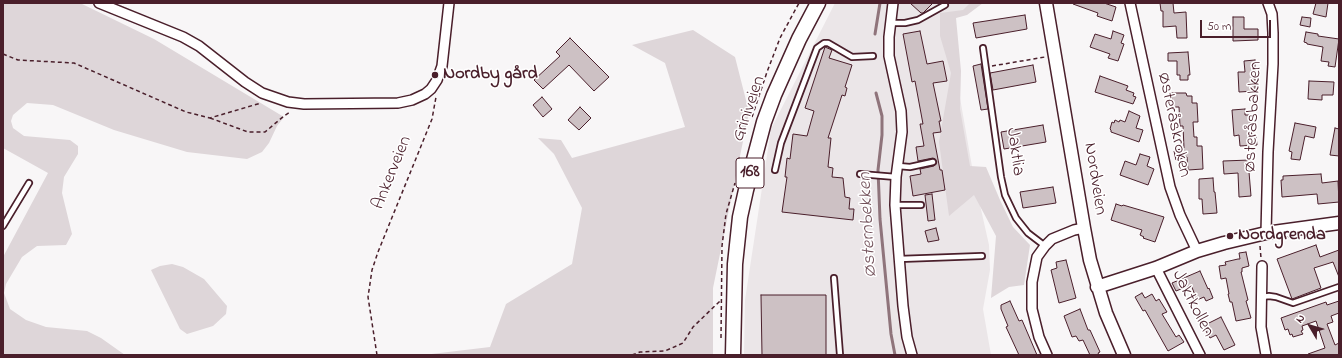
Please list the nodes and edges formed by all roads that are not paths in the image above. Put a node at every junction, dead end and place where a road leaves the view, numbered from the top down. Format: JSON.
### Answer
{"nodes":[{"id":1,"x":99,"y":3,"type":"edge"},
{"id":2,"x":449,"y":3,"type":"edge"},
{"id":3,"x":818,"y":3,"type":"edge"},
{"id":4,"x":893,"y":3,"type":"edge"},
{"id":5,"x":1046,"y":3,"type":"edge"},
{"id":6,"x":1130,"y":3,"type":"edge"},
{"id":7,"x":1268,"y":3,"type":"edge"},
{"id":8,"x":945,"y":5,"type":"dead end"},
{"id":9,"x":891,"y":22,"type":"junction"},
{"id":10,"x":983,"y":48,"type":"dead end"},
{"id":11,"x":873,"y":56,"type":"dead end"},
{"id":12,"x":933,"y":162,"type":"dead end"},
{"id":13,"x":898,"y":166,"type":"junction"},
{"id":14,"x":775,"y":170,"type":"dead end"},
{"id":15,"x":860,"y":174,"type":"dead end"},
{"id":16,"x":896,"y":178,"type":"junction"},
{"id":17,"x":29,"y":183,"type":"dead end"},
{"id":18,"x":895,"y":205,"type":"junction"},
{"id":19,"x":921,"y":205,"type":"dead end"},
{"id":20,"x":1339,"y":223,"type":"edge"},
{"id":21,"x":3,"y":226,"type":"edge"},
{"id":22,"x":1084,"y":228,"type":"junction"},
{"id":23,"x":1262,"y":233,"type":"junction"},
{"id":24,"x":1045,"y":246,"type":"junction"},
{"id":25,"x":1196,"y":251,"type":"junction"},
{"id":26,"x":982,"y":256,"type":"dead end"},
{"id":27,"x":899,"y":259,"type":"junction"},
{"id":28,"x":1262,"y":266,"type":"road end"},
{"id":29,"x":1156,"y":268,"type":"junction"},
{"id":30,"x":834,"y":278,"type":"dead end"},
{"id":31,"x":1098,"y":287,"type":"junction"},
{"id":32,"x":1339,"y":287,"type":"edge"},
{"id":33,"x":1262,"y":297,"type":"junction"},
{"id":34,"x":733,"y":355,"type":"edge"},
{"id":35,"x":840,"y":355,"type":"edge"},
{"id":36,"x":912,"y":355,"type":"edge"},
{"id":37,"x":1047,"y":355,"type":"edge"},
{"id":38,"x":1124,"y":355,"type":"edge"},
{"id":39,"x":1200,"y":355,"type":"edge"},
{"id":40,"x":1266,"y":355,"type":"edge"}],
"edges":[{"from":1,"to":2,"type":"street"},
{"from":3,"to":34,"type":"main road","name":"Griniveien","number":"168"},
{"from":4,"to":9,"type":"street"},
{"from":5,"to":22,"type":"main road","name":"Nordveien"},
{"from":6,"to":25,"type":"street","name":"Østeråskroken"},
{"from":7,"to":23,"type":"street","name":"Østeråsbakken"},
{"from":8,"to":9,"type":"lane"},
{"from":9,"to":13,"type":"street"},
{"from":10,"to":24,"type":"lane","name":"Jaktlia"},
{"from":11,"to":14,"type":"lane"},
{"from":12,"to":13,"type":"lane"},
{"from":13,"to":16,"type":"street"},
{"from":15,"to":16,"type":"lane"},
{"from":16,"to":18,"type":"street"},
{"from":17,"to":21,"type":"lane"},
{"from":18,"to":19,"type":"lane"},
{"from":18,"to":27,"type":"street"},
{"from":20,"to":23,"type":"main road"},
{"from":22,"to":24,"type":"street"},
{"from":22,"to":31,"type":"main road","name":"Nordveien"},
{"from":23,"to":25,"type":"main road"},
{"from":24,"to":37,"type":"street"},
{"from":25,"to":29,"type":"main road"},
{"from":26,"to":27,"type":"lane"},
{"from":27,"to":36,"type":"street"},
{"from":28,"to":33,"type":"street"},
{"from":29,"to":31,"type":"main road"},
{"from":29,"to":39,"type":"street","name":"Jaktkollen"},
{"from":30,"to":35,"type":"lane"},
{"from":31,"to":38,"type":"main road","name":"Nordveien"},
{"from":32,"to":33,"type":"lane"},
{"from":33,"to":40,"type":"street"}]}
